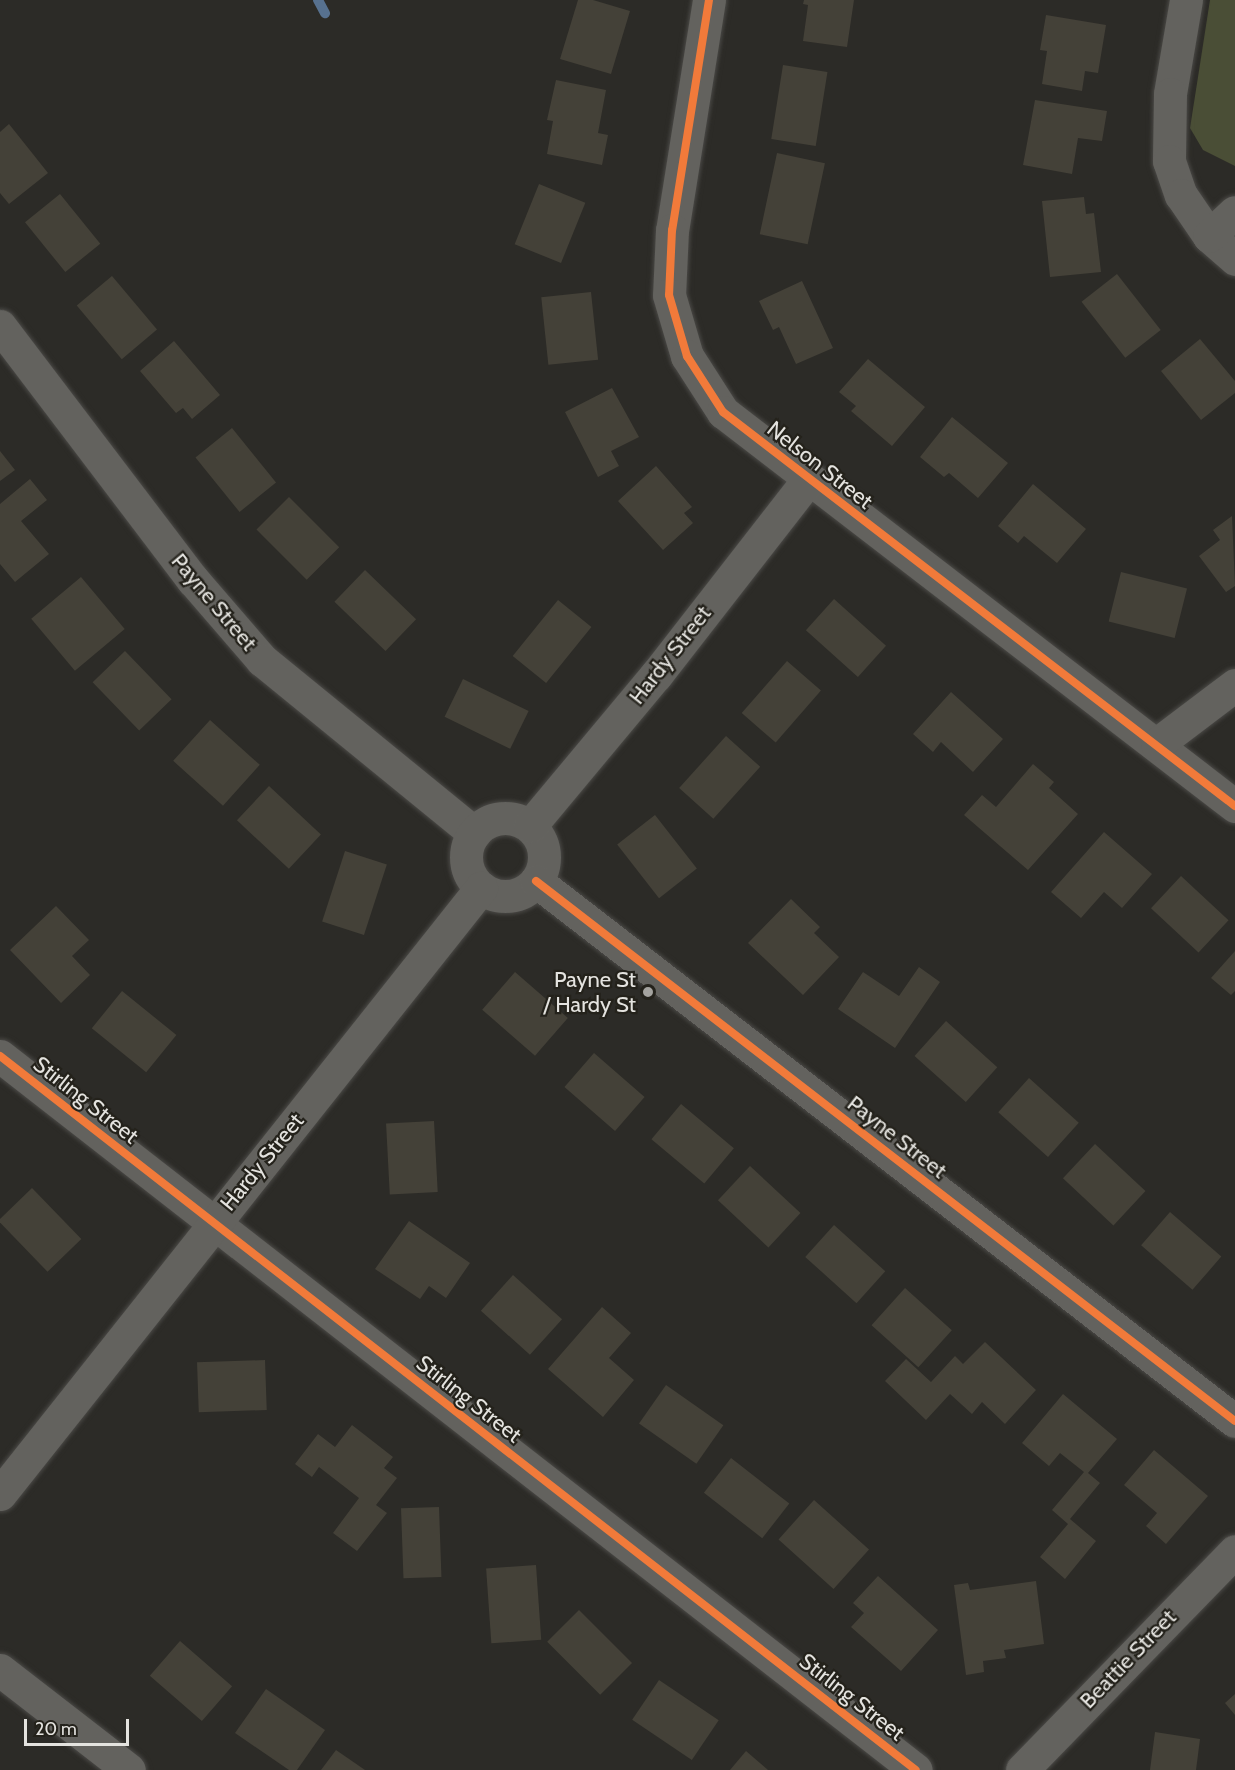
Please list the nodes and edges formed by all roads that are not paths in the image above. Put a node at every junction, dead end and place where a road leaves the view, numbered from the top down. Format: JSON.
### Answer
{"nodes":[{"id":1,"x":709,"y":0,"type":"edge"},
{"id":2,"x":1186,"y":0,"type":"edge"},
{"id":3,"x":1235,"y":212,"type":"edge"},
{"id":4,"x":1209,"y":236,"type":"junction"},
{"id":5,"x":1235,"y":259,"type":"edge"},
{"id":6,"x":0,"y":326,"type":"edge"},
{"id":7,"x":807,"y":480,"type":"junction"},
{"id":8,"x":1235,"y":685,"type":"edge"},
{"id":9,"x":1157,"y":744,"type":"junction"},
{"id":10,"x":1235,"y":806,"type":"edge"},
{"id":11,"x":530,"y":826,"type":"junction"},
{"id":12,"x":474,"y":833,"type":"junction"},
{"id":13,"x":536,"y":881,"type":"junction"},
{"id":14,"x":481,"y":888,"type":"junction"},
{"id":15,"x":0,"y":1056,"type":"edge"},
{"id":16,"x":213,"y":1222,"type":"junction"},
{"id":17,"x":1235,"y":1421,"type":"edge"},
{"id":18,"x":0,"y":1494,"type":"edge"},
{"id":19,"x":1235,"y":1551,"type":"edge"},
{"id":20,"x":0,"y":1670,"type":"edge"},
{"id":21,"x":129,"y":1770,"type":"edge"},
{"id":22,"x":916,"y":1770,"type":"edge"},
{"id":23,"x":1022,"y":1770,"type":"edge"}],
"edges":[{"from":1,"to":7,"type":"street","name":"Nelson Street"},
{"from":2,"to":4,"type":"street"},
{"from":3,"to":4,"type":"street"},
{"from":4,"to":5,"type":"street"},
{"from":6,"to":12,"type":"street","name":"Payne Street"},
{"from":7,"to":9,"type":"street","name":"Nelson Street"},
{"from":7,"to":11,"type":"street","name":"Hardy Street"},
{"from":8,"to":9,"type":"street"},
{"from":9,"to":10,"type":"street","name":"Nelson Street"},
{"from":11,"to":12,"type":"street"},
{"from":11,"to":13,"type":"street"},
{"from":12,"to":14,"type":"street"},
{"from":13,"to":14,"type":"street"},
{"from":13,"to":17,"type":"street","name":"Payne Street"},
{"from":14,"to":16,"type":"street","name":"Hardy Street"},
{"from":15,"to":16,"type":"street","name":"Stirling Street"},
{"from":16,"to":18,"type":"street","name":"Hardy Street"},
{"from":16,"to":22,"type":"street","name":"Stirling Street"},
{"from":19,"to":23,"type":"street","name":"Beattie Street"},
{"from":20,"to":21,"type":"street"}]}
